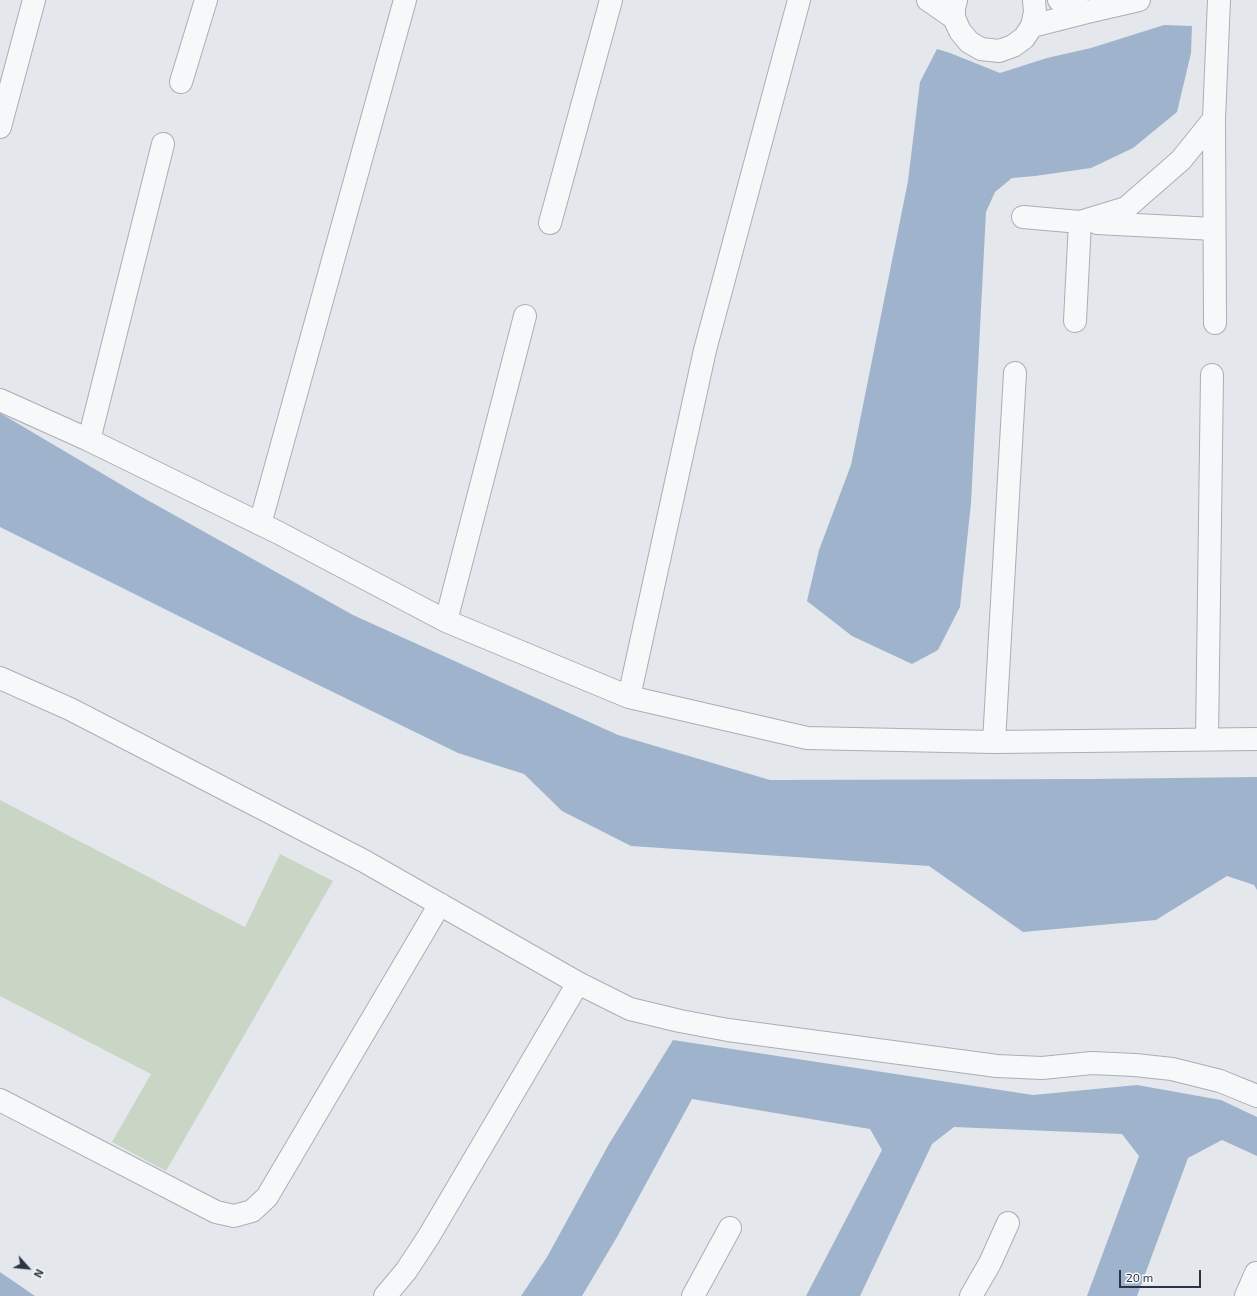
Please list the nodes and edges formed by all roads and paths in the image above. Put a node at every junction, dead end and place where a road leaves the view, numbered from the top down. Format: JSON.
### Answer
{"nodes":[{"id":1,"x":34,"y":0,"type":"edge"},
{"id":2,"x":206,"y":0,"type":"edge"},
{"id":3,"x":405,"y":0,"type":"edge"},
{"id":4,"x":610,"y":0,"type":"edge"},
{"id":5,"x":799,"y":0,"type":"edge"},
{"id":6,"x":928,"y":0,"type":"edge"},
{"id":7,"x":1034,"y":0,"type":"edge"},
{"id":8,"x":1059,"y":0,"type":"edge"},
{"id":9,"x":1139,"y":0,"type":"edge"},
{"id":10,"x":1220,"y":0,"type":"edge"},
{"id":11,"x":955,"y":9,"type":"edge"},
{"id":12,"x":1087,"y":12,"type":"junction"},
{"id":13,"x":1032,"y":26,"type":"junction"},
{"id":14,"x":181,"y":82,"type":"dead end"},
{"id":15,"x":1214,"y":119,"type":"junction"},
{"id":16,"x":0,"y":127,"type":"edge"},
{"id":17,"x":163,"y":144,"type":"dead end"},
{"id":18,"x":1023,"y":217,"type":"dead end"},
{"id":19,"x":1080,"y":222,"type":"junction"},
{"id":20,"x":550,"y":223,"type":"dead end"},
{"id":21,"x":1214,"y":229,"type":"junction"},
{"id":22,"x":526,"y":316,"type":"dead end"},
{"id":23,"x":1075,"y":321,"type":"dead end"},
{"id":24,"x":1215,"y":323,"type":"dead end"},
{"id":25,"x":1015,"y":373,"type":"dead end"},
{"id":26,"x":1212,"y":375,"type":"dead end"},
{"id":27,"x":0,"y":400,"type":"edge"},
{"id":28,"x":89,"y":440,"type":"junction"},
{"id":29,"x":260,"y":524,"type":"junction"},
{"id":30,"x":446,"y":621,"type":"junction"},
{"id":31,"x":0,"y":678,"type":"edge"},
{"id":32,"x":629,"y":697,"type":"junction"},
{"id":33,"x":1207,"y":739,"type":"junction"},
{"id":34,"x":1257,"y":740,"type":"edge"},
{"id":35,"x":994,"y":742,"type":"junction"},
{"id":36,"x":440,"y":904,"type":"junction"},
{"id":37,"x":578,"y":983,"type":"junction"},
{"id":38,"x":1257,"y":1096,"type":"edge"},
{"id":39,"x":0,"y":1100,"type":"edge"},
{"id":40,"x":1008,"y":1223,"type":"dead end"},
{"id":41,"x":730,"y":1228,"type":"dead end"},
{"id":42,"x":1256,"y":1273,"type":"edge"},
{"id":43,"x":385,"y":1296,"type":"edge"},
{"id":44,"x":693,"y":1296,"type":"edge"},
{"id":45,"x":971,"y":1296,"type":"edge"},
{"id":46,"x":1246,"y":1296,"type":"edge"}],
"edges":[{"from":1,"to":16,"type":"street"},
{"from":2,"to":14,"type":"street"},
{"from":3,"to":29,"type":"street"},
{"from":4,"to":20,"type":"street"},
{"from":5,"to":32,"type":"street"},
{"from":6,"to":11,"type":"street"},
{"from":7,"to":13,"type":"street"},
{"from":8,"to":12,"type":"street"},
{"from":9,"to":12,"type":"street"},
{"from":10,"to":15,"type":"street"},
{"from":11,"to":13,"type":"street"},
{"from":12,"to":13,"type":"street"},
{"from":15,"to":19,"type":"street"},
{"from":15,"to":21,"type":"street"},
{"from":17,"to":28,"type":"street"},
{"from":18,"to":19,"type":"street"},
{"from":19,"to":21,"type":"street"},
{"from":19,"to":23,"type":"street"},
{"from":21,"to":24,"type":"street"},
{"from":22,"to":30,"type":"street"},
{"from":25,"to":35,"type":"street"},
{"from":26,"to":33,"type":"street"},
{"from":27,"to":28,"type":"street"},
{"from":28,"to":29,"type":"street"},
{"from":29,"to":30,"type":"street"},
{"from":30,"to":32,"type":"street"},
{"from":31,"to":36,"type":"street"},
{"from":32,"to":35,"type":"street"},
{"from":33,"to":34,"type":"street"},
{"from":33,"to":35,"type":"street"},
{"from":36,"to":37,"type":"street"},
{"from":36,"to":39,"type":"street"},
{"from":37,"to":38,"type":"street"},
{"from":37,"to":43,"type":"street"},
{"from":40,"to":45,"type":"street"},
{"from":41,"to":44,"type":"street"},
{"from":42,"to":46,"type":"street"}]}
